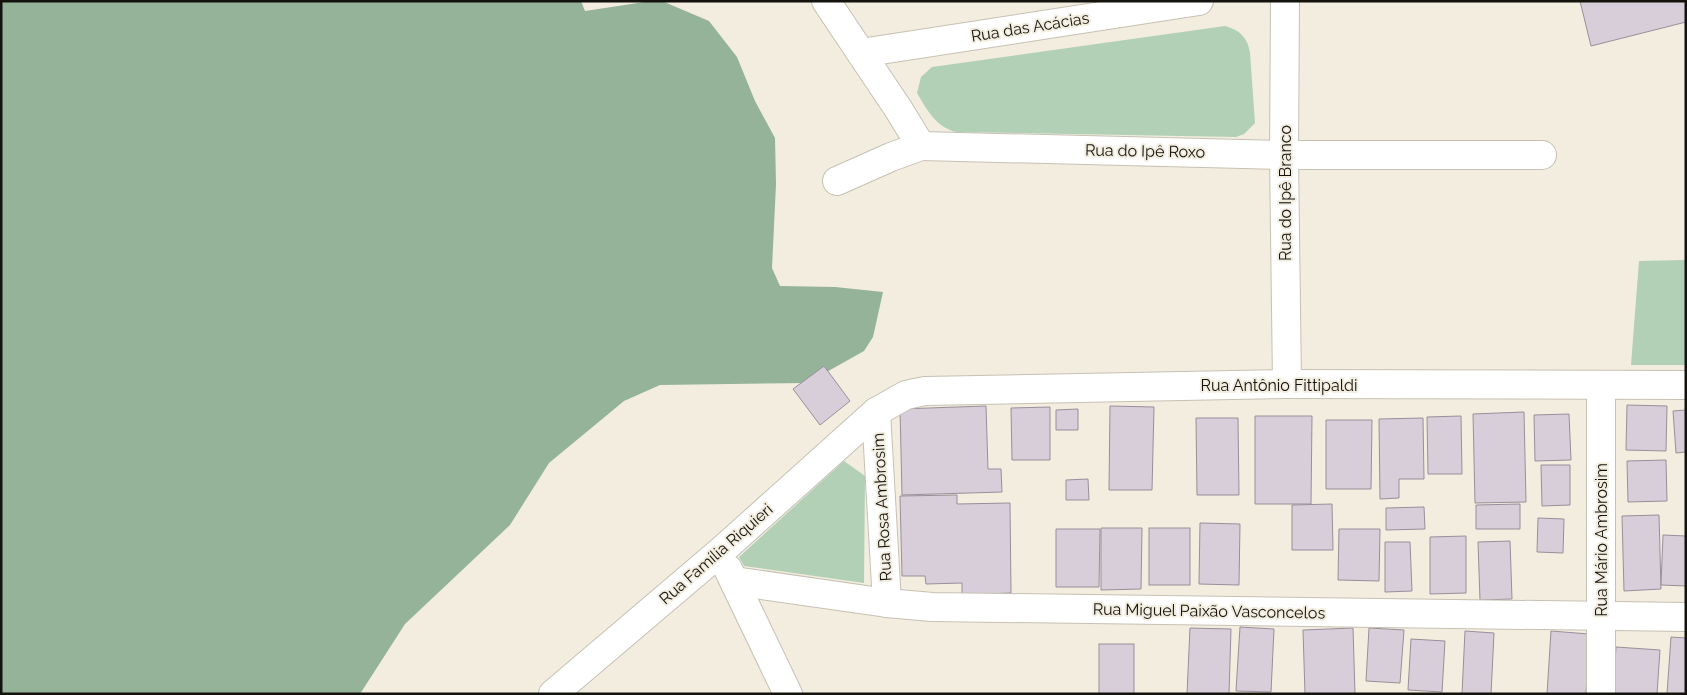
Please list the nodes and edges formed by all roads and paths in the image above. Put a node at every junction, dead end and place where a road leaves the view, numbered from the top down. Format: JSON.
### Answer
{"nodes":[{"id":1,"x":826,"y":1,"type":"edge"},
{"id":2,"x":1199,"y":1,"type":"edge"},
{"id":3,"x":1285,"y":1,"type":"edge"},
{"id":4,"x":861,"y":53,"type":"junction"},
{"id":5,"x":921,"y":146,"type":"junction"},
{"id":6,"x":1284,"y":155,"type":"junction"},
{"id":7,"x":1542,"y":155,"type":"dead end"},
{"id":8,"x":837,"y":180,"type":"dead end"},
{"id":9,"x":1287,"y":384,"type":"junction"},
{"id":10,"x":1601,"y":386,"type":"junction"},
{"id":11,"x":1686,"y":386,"type":"edge"},
{"id":12,"x":876,"y":412,"type":"junction"},
{"id":13,"x":720,"y":552,"type":"junction"},
{"id":14,"x":734,"y":581,"type":"junction"},
{"id":15,"x":887,"y":603,"type":"junction"},
{"id":16,"x":1602,"y":616,"type":"junction"},
{"id":17,"x":1686,"y":617,"type":"edge"},
{"id":18,"x":553,"y":694,"type":"edge"},
{"id":19,"x":788,"y":694,"type":"edge"},
{"id":20,"x":1601,"y":694,"type":"edge"}],
"edges":[{"from":1,"to":4,"type":"street"},
{"from":2,"to":4,"type":"street","name":"Rua das Acácias"},
{"from":3,"to":6,"type":"street","name":"Rua do Ipê Branco"},
{"from":4,"to":5,"type":"street"},
{"from":5,"to":6,"type":"street","name":"Rua do Ipê Roxo"},
{"from":5,"to":8,"type":"street","name":"Rua do Ipê Roxo"},
{"from":6,"to":7,"type":"street","name":"Rua do Ipê Roxo"},
{"from":6,"to":9,"type":"street","name":"Rua do Ipê Branco"},
{"from":9,"to":10,"type":"street","name":"Rua Antônio Fittipaldi"},
{"from":9,"to":12,"type":"street","name":"Rua Antônio Fittipaldi"},
{"from":10,"to":11,"type":"street","name":"Rua Antônio Fittipaldi"},
{"from":10,"to":16,"type":"street","name":"Rua Mário Ambrosim"},
{"from":12,"to":13,"type":"street","name":"Rua Família Riquieri"},
{"from":12,"to":15,"type":"street","name":"Rua Rosa Ambrosim"},
{"from":13,"to":14,"type":"street"},
{"from":13,"to":18,"type":"street","name":"Rua Família Riquieri"},
{"from":14,"to":15,"type":"street","name":"Rua Miguel Paixão Vasconcelos"},
{"from":14,"to":19,"type":"street"},
{"from":15,"to":16,"type":"street","name":"Rua Miguel Paixão Vasconcelos"},
{"from":16,"to":17,"type":"street","name":"Rua Miguel Paixão Vasconcelos"},
{"from":16,"to":20,"type":"street","name":"Rua Mário Ambrosim"}]}
